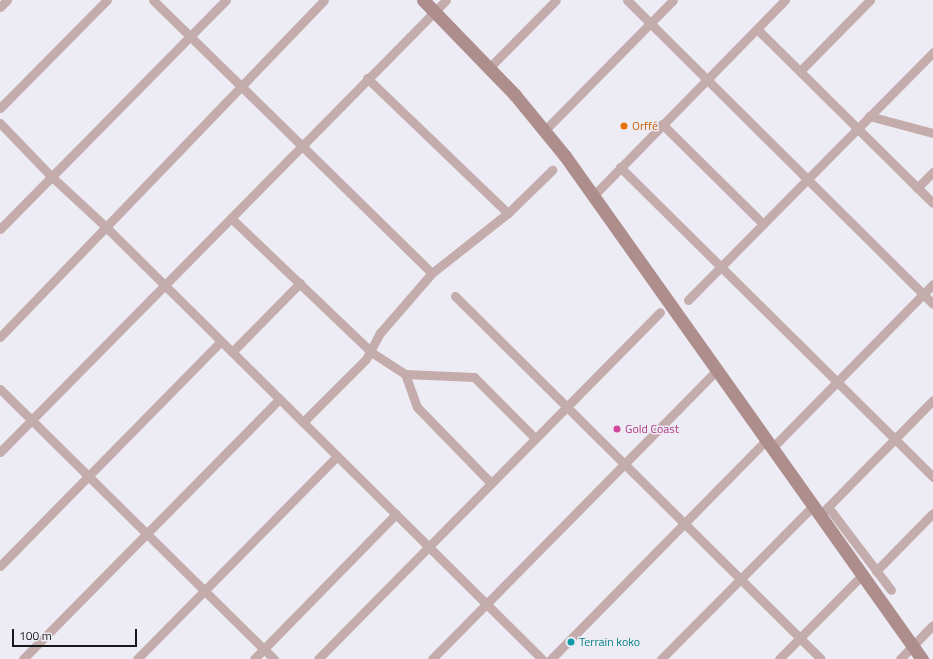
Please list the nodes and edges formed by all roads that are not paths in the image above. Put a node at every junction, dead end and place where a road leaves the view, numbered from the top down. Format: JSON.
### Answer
{"nodes":[{"id":1,"x":7,"y":0,"type":"edge"},
{"id":2,"x":107,"y":0,"type":"edge"},
{"id":3,"x":154,"y":0,"type":"edge"},
{"id":4,"x":226,"y":0,"type":"edge"},
{"id":5,"x":324,"y":0,"type":"edge"},
{"id":6,"x":423,"y":0,"type":"edge"},
{"id":7,"x":446,"y":0,"type":"edge"},
{"id":8,"x":556,"y":0,"type":"edge"},
{"id":9,"x":627,"y":0,"type":"edge"},
{"id":10,"x":673,"y":0,"type":"edge"},
{"id":11,"x":785,"y":0,"type":"edge"},
{"id":12,"x":870,"y":0,"type":"edge"},
{"id":13,"x":0,"y":7,"type":"edge"},
{"id":14,"x":434,"y":12,"type":"junction"},
{"id":15,"x":650,"y":23,"type":"junction"},
{"id":16,"x":757,"y":29,"type":"junction"},
{"id":17,"x":189,"y":38,"type":"junction"},
{"id":18,"x":933,"y":52,"type":"edge"},
{"id":19,"x":489,"y":68,"type":"junction"},
{"id":20,"x":800,"y":71,"type":"junction"},
{"id":21,"x":367,"y":78,"type":"junction"},
{"id":22,"x":707,"y":80,"type":"junction"},
{"id":23,"x":240,"y":85,"type":"junction"},
{"id":24,"x":0,"y":108,"type":"edge"},
{"id":25,"x":869,"y":116,"type":"junction"},
{"id":26,"x":0,"y":123,"type":"edge"},
{"id":27,"x":662,"y":124,"type":"junction"},
{"id":28,"x":858,"y":128,"type":"junction"},
{"id":29,"x":545,"y":130,"type":"junction"},
{"id":30,"x":933,"y":133,"type":"edge"},
{"id":31,"x":302,"y":146,"type":"junction"},
{"id":32,"x":620,"y":168,"type":"junction"},
{"id":33,"x":552,"y":170,"type":"dead end"},
{"id":34,"x":933,"y":172,"type":"edge"},
{"id":35,"x":52,"y":177,"type":"junction"},
{"id":36,"x":807,"y":179,"type":"junction"},
{"id":37,"x":918,"y":188,"type":"junction"},
{"id":38,"x":594,"y":195,"type":"junction"},
{"id":39,"x":933,"y":203,"type":"edge"},
{"id":40,"x":508,"y":213,"type":"junction"},
{"id":41,"x":231,"y":218,"type":"junction"},
{"id":42,"x":763,"y":224,"type":"junction"},
{"id":43,"x":106,"y":227,"type":"junction"},
{"id":44,"x":0,"y":229,"type":"edge"},
{"id":45,"x":721,"y":267,"type":"junction"},
{"id":46,"x":432,"y":273,"type":"junction"},
{"id":47,"x":300,"y":282,"type":"junction"},
{"id":48,"x":933,"y":284,"type":"edge"},
{"id":49,"x":164,"y":285,"type":"junction"},
{"id":50,"x":923,"y":294,"type":"junction"},
{"id":51,"x":455,"y":296,"type":"dead end"},
{"id":52,"x":688,"y":300,"type":"dead end"},
{"id":53,"x":933,"y":304,"type":"edge"},
{"id":54,"x":660,"y":312,"type":"dead end"},
{"id":55,"x":0,"y":337,"type":"edge"},
{"id":56,"x":221,"y":341,"type":"junction"},
{"id":57,"x":232,"y":352,"type":"junction"},
{"id":58,"x":371,"y":352,"type":"junction"},
{"id":59,"x":717,"y":370,"type":"junction"},
{"id":60,"x":405,"y":374,"type":"junction"},
{"id":61,"x":837,"y":382,"type":"junction"},
{"id":62,"x":0,"y":389,"type":"edge"},
{"id":63,"x":279,"y":399,"type":"junction"},
{"id":64,"x":933,"y":400,"type":"edge"},
{"id":65,"x":566,"y":407,"type":"junction"},
{"id":66,"x":32,"y":419,"type":"junction"},
{"id":67,"x":303,"y":422,"type":"junction"},
{"id":68,"x":535,"y":438,"type":"junction"},
{"id":69,"x":895,"y":439,"type":"junction"},
{"id":70,"x":769,"y":444,"type":"junction"},
{"id":71,"x":0,"y":452,"type":"edge"},
{"id":72,"x":337,"y":456,"type":"junction"},
{"id":73,"x":624,"y":464,"type":"junction"},
{"id":74,"x":89,"y":476,"type":"junction"},
{"id":75,"x":933,"y":477,"type":"edge"},
{"id":76,"x":491,"y":483,"type":"junction"},
{"id":77,"x":820,"y":509,"type":"junction"},
{"id":78,"x":933,"y":513,"type":"edge"},
{"id":79,"x":396,"y":514,"type":"junction"},
{"id":80,"x":684,"y":524,"type":"junction"},
{"id":81,"x":147,"y":533,"type":"junction"},
{"id":82,"x":428,"y":546,"type":"junction"},
{"id":83,"x":0,"y":566,"type":"edge"},
{"id":84,"x":876,"y":571,"type":"junction"},
{"id":85,"x":862,"y":575,"type":"junction"},
{"id":86,"x":740,"y":579,"type":"junction"},
{"id":87,"x":205,"y":590,"type":"junction"},
{"id":88,"x":891,"y":590,"type":"dead end"},
{"id":89,"x":486,"y":604,"type":"junction"},
{"id":90,"x":933,"y":625,"type":"edge"},
{"id":91,"x":800,"y":638,"type":"junction"},
{"id":92,"x":913,"y":646,"type":"junction"},
{"id":93,"x":264,"y":649,"type":"junction"},
{"id":94,"x":23,"y":659,"type":"edge"},
{"id":95,"x":138,"y":659,"type":"edge"},
{"id":96,"x":254,"y":659,"type":"edge"},
{"id":97,"x":274,"y":659,"type":"edge"},
{"id":98,"x":318,"y":659,"type":"edge"},
{"id":99,"x":432,"y":659,"type":"edge"},
{"id":100,"x":542,"y":659,"type":"edge"},
{"id":101,"x":551,"y":659,"type":"edge"},
{"id":102,"x":662,"y":659,"type":"edge"},
{"id":103,"x":779,"y":659,"type":"edge"},
{"id":104,"x":821,"y":659,"type":"edge"},
{"id":105,"x":900,"y":659,"type":"edge"},
{"id":106,"x":922,"y":659,"type":"edge"}],
"edges":[{"from":1,"to":13,"type":"street"},
{"from":2,"to":24,"type":"street"},
{"from":3,"to":17,"type":"street"},
{"from":4,"to":17,"type":"street"},
{"from":5,"to":23,"type":"street"},
{"from":6,"to":14,"type":"main road"},
{"from":7,"to":14,"type":"street"},
{"from":8,"to":19,"type":"street"},
{"from":9,"to":15,"type":"street"},
{"from":10,"to":15,"type":"street"},
{"from":11,"to":16,"type":"street"},
{"from":12,"to":20,"type":"street"},
{"from":14,"to":19,"type":"main road"},
{"from":14,"to":21,"type":"street"},
{"from":15,"to":22,"type":"street"},
{"from":15,"to":29,"type":"street"},
{"from":16,"to":20,"type":"street"},
{"from":16,"to":22,"type":"street"},
{"from":17,"to":23,"type":"street"},
{"from":17,"to":35,"type":"street"},
{"from":18,"to":25,"type":"street"},
{"from":19,"to":29,"type":"main road"},
{"from":20,"to":28,"type":"street"},
{"from":21,"to":31,"type":"street"},
{"from":21,"to":40,"type":"street"},
{"from":22,"to":27,"type":"street"},
{"from":22,"to":36,"type":"street"},
{"from":23,"to":31,"type":"street"},
{"from":23,"to":43,"type":"street"},
{"from":25,"to":28,"type":"street"},
{"from":25,"to":30,"type":"street"},
{"from":26,"to":35,"type":"street"},
{"from":27,"to":32,"type":"street"},
{"from":27,"to":42,"type":"street"},
{"from":28,"to":36,"type":"street"},
{"from":28,"to":37,"type":"street"},
{"from":29,"to":38,"type":"main road"},
{"from":31,"to":41,"type":"street"},
{"from":31,"to":46,"type":"street"},
{"from":32,"to":38,"type":"street"},
{"from":32,"to":45,"type":"street"},
{"from":33,"to":40,"type":"street"},
{"from":34,"to":37,"type":"street"},
{"from":35,"to":43,"type":"street"},
{"from":35,"to":44,"type":"street"},
{"from":36,"to":42,"type":"street"},
{"from":36,"to":50,"type":"street"},
{"from":37,"to":39,"type":"street"},
{"from":38,"to":59,"type":"main road"},
{"from":40,"to":46,"type":"street"},
{"from":41,"to":47,"type":"street"},
{"from":41,"to":49,"type":"street"},
{"from":42,"to":45,"type":"street"},
{"from":43,"to":49,"type":"street"},
{"from":43,"to":55,"type":"street"},
{"from":45,"to":52,"type":"street"},
{"from":45,"to":61,"type":"street"},
{"from":46,"to":58,"type":"street"},
{"from":47,"to":57,"type":"street"},
{"from":47,"to":58,"type":"street"},
{"from":48,"to":50,"type":"street"},
{"from":49,"to":56,"type":"street"},
{"from":49,"to":66,"type":"street"},
{"from":50,"to":53,"type":"street"},
{"from":50,"to":61,"type":"street"},
{"from":51,"to":65,"type":"street"},
{"from":54,"to":65,"type":"street"},
{"from":56,"to":57,"type":"street"},
{"from":56,"to":74,"type":"street"},
{"from":57,"to":63,"type":"street"},
{"from":58,"to":60,"type":"street"},
{"from":58,"to":67,"type":"street"},
{"from":59,"to":70,"type":"main road"},
{"from":59,"to":73,"type":"street"},
{"from":60,"to":68,"type":"street"},
{"from":60,"to":76,"type":"street"},
{"from":61,"to":69,"type":"street"},
{"from":61,"to":70,"type":"street"},
{"from":62,"to":66,"type":"street"},
{"from":63,"to":67,"type":"street"},
{"from":63,"to":81,"type":"street"},
{"from":64,"to":69,"type":"street"},
{"from":65,"to":68,"type":"street"},
{"from":65,"to":73,"type":"street"},
{"from":66,"to":71,"type":"street"},
{"from":66,"to":74,"type":"street"},
{"from":67,"to":72,"type":"street"},
{"from":68,"to":76,"type":"street"},
{"from":69,"to":75,"type":"street"},
{"from":69,"to":77,"type":"street"},
{"from":70,"to":77,"type":"main road"},
{"from":70,"to":80,"type":"street"},
{"from":72,"to":79,"type":"street"},
{"from":72,"to":87,"type":"street"},
{"from":73,"to":80,"type":"street"},
{"from":73,"to":89,"type":"street"},
{"from":74,"to":81,"type":"street"},
{"from":74,"to":83,"type":"street"},
{"from":76,"to":82,"type":"street"},
{"from":77,"to":84,"type":"street"},
{"from":77,"to":85,"type":"main road"},
{"from":77,"to":86,"type":"street"},
{"from":78,"to":84,"type":"street"},
{"from":79,"to":82,"type":"street"},
{"from":79,"to":93,"type":"street"},
{"from":80,"to":86,"type":"street"},
{"from":80,"to":101,"type":"street"},
{"from":81,"to":87,"type":"street"},
{"from":81,"to":94,"type":"street"},
{"from":82,"to":89,"type":"street"},
{"from":82,"to":98,"type":"street"},
{"from":84,"to":88,"type":"street"},
{"from":85,"to":91,"type":"street"},
{"from":85,"to":92,"type":"main road"},
{"from":86,"to":91,"type":"street"},
{"from":86,"to":102,"type":"street"},
{"from":87,"to":93,"type":"street"},
{"from":87,"to":95,"type":"street"},
{"from":89,"to":99,"type":"street"},
{"from":89,"to":100,"type":"street"},
{"from":90,"to":92,"type":"street"},
{"from":91,"to":103,"type":"street"},
{"from":91,"to":104,"type":"street"},
{"from":92,"to":105,"type":"street"},
{"from":92,"to":106,"type":"main road"},
{"from":93,"to":96,"type":"street"},
{"from":93,"to":97,"type":"street"}]}
